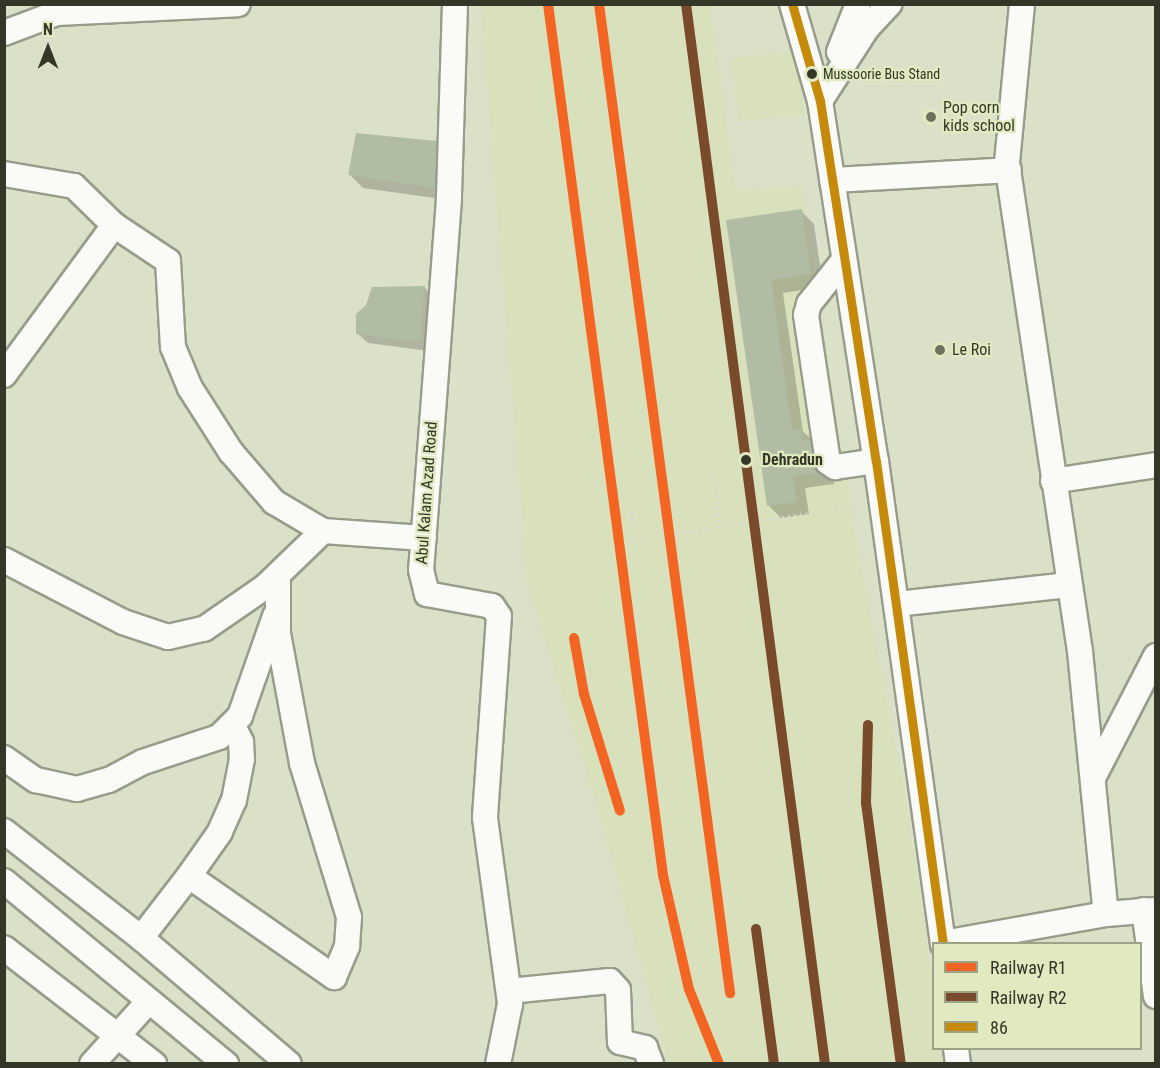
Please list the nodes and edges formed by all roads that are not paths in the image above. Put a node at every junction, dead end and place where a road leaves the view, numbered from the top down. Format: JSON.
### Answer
{"nodes":[{"id":1,"x":238,"y":4,"type":"edge"},
{"id":2,"x":455,"y":4,"type":"edge"},
{"id":3,"x":792,"y":4,"type":"edge"},
{"id":4,"x":858,"y":4,"type":"edge"},
{"id":5,"x":889,"y":4,"type":"edge"},
{"id":6,"x":1022,"y":4,"type":"edge"},
{"id":7,"x":4,"y":33,"type":"edge"},
{"id":8,"x":820,"y":101,"type":"junction"},
{"id":9,"x":1009,"y":171,"type":"junction"},
{"id":10,"x":4,"y":174,"type":"edge"},
{"id":11,"x":832,"y":180,"type":"junction"},
{"id":12,"x":114,"y":225,"type":"junction"},
{"id":13,"x":844,"y":260,"type":"junction"},
{"id":14,"x":4,"y":375,"type":"edge"},
{"id":15,"x":876,"y":461,"type":"junction"},
{"id":16,"x":1155,"y":465,"type":"edge"},
{"id":17,"x":1053,"y":481,"type":"junction"},
{"id":18,"x":323,"y":531,"type":"junction"},
{"id":19,"x":424,"y":538,"type":"junction"},
{"id":20,"x":4,"y":560,"type":"edge"},
{"id":21,"x":278,"y":575,"type":"junction"},
{"id":22,"x":1068,"y":585,"type":"junction"},
{"id":23,"x":896,"y":604,"type":"junction"},
{"id":24,"x":276,"y":612,"type":"junction"},
{"id":25,"x":1155,"y":656,"type":"edge"},
{"id":26,"x":233,"y":726,"type":"junction"},
{"id":27,"x":4,"y":758,"type":"edge"},
{"id":28,"x":1095,"y":774,"type":"junction"},
{"id":29,"x":4,"y":831,"type":"edge"},
{"id":30,"x":189,"y":876,"type":"junction"},
{"id":31,"x":4,"y":881,"type":"edge"},
{"id":32,"x":1150,"y":910,"type":"edge"},
{"id":33,"x":1106,"y":914,"type":"junction"},
{"id":34,"x":141,"y":938,"type":"junction"},
{"id":35,"x":943,"y":942,"type":"edge"},
{"id":36,"x":949,"y":942,"type":"edge"},
{"id":37,"x":4,"y":948,"type":"edge"},
{"id":38,"x":509,"y":991,"type":"junction"},
{"id":39,"x":1155,"y":996,"type":"edge"},
{"id":40,"x":149,"y":1001,"type":"junction"},
{"id":41,"x":118,"y":1034,"type":"junction"},
{"id":42,"x":92,"y":1064,"type":"edge"},
{"id":43,"x":154,"y":1064,"type":"edge"},
{"id":44,"x":226,"y":1064,"type":"edge"},
{"id":45,"x":289,"y":1064,"type":"edge"},
{"id":46,"x":498,"y":1064,"type":"edge"},
{"id":47,"x":651,"y":1064,"type":"edge"}],
"edges":[{"from":1,"to":7,"type":"street"},
{"from":2,"to":19,"type":"street","name":"Abul Kalam Azad Road"},
{"from":3,"to":8,"type":"street"},
{"from":4,"to":8,"type":"street"},
{"from":5,"to":8,"type":"street"},
{"from":6,"to":9,"type":"street"},
{"from":8,"to":11,"type":"street"},
{"from":9,"to":11,"type":"street"},
{"from":9,"to":17,"type":"street"},
{"from":10,"to":12,"type":"street"},
{"from":11,"to":13,"type":"street"},
{"from":12,"to":14,"type":"street"},
{"from":12,"to":18,"type":"street"},
{"from":13,"to":15,"type":"street"},
{"from":13,"to":15,"type":"street"},
{"from":15,"to":23,"type":"street"},
{"from":16,"to":17,"type":"street"},
{"from":17,"to":22,"type":"street"},
{"from":18,"to":19,"type":"street"},
{"from":18,"to":21,"type":"street"},
{"from":19,"to":38,"type":"street","name":"Abul Kalam Azad Road"},
{"from":20,"to":21,"type":"street"},
{"from":21,"to":24,"type":"street"},
{"from":22,"to":23,"type":"street"},
{"from":22,"to":28,"type":"street"},
{"from":23,"to":35,"type":"street"},
{"from":24,"to":26,"type":"street"},
{"from":24,"to":30,"type":"street"},
{"from":25,"to":28,"type":"street"},
{"from":26,"to":27,"type":"street"},
{"from":26,"to":30,"type":"street"},
{"from":28,"to":33,"type":"street"},
{"from":29,"to":34,"type":"street"},
{"from":30,"to":34,"type":"street"},
{"from":31,"to":40,"type":"street"},
{"from":32,"to":33,"type":"street"},
{"from":32,"to":39,"type":"street"},
{"from":33,"to":36,"type":"street"},
{"from":34,"to":45,"type":"street"},
{"from":37,"to":41,"type":"street"},
{"from":38,"to":46,"type":"street","name":"Abul Kalam Azad Road"},
{"from":38,"to":47,"type":"street"},
{"from":40,"to":41,"type":"street"},
{"from":40,"to":44,"type":"street"},
{"from":41,"to":42,"type":"street"},
{"from":41,"to":43,"type":"street"}]}
